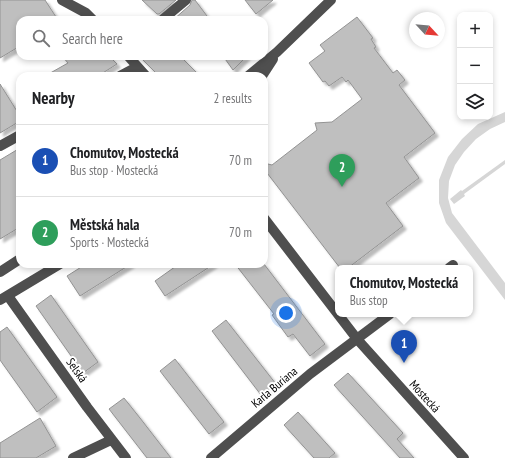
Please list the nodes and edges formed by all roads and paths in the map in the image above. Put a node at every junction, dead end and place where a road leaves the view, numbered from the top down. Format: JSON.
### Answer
{"nodes":[{"id":1,"x":62,"y":0,"type":"edge"},
{"id":2,"x":186,"y":0,"type":"edge"},
{"id":3,"x":331,"y":0,"type":"edge"},
{"id":4,"x":89,"y":16,"type":"edge"},
{"id":5,"x":167,"y":16,"type":"edge"},
{"id":6,"x":277,"y":52,"type":"junction"},
{"id":7,"x":268,"y":59,"type":"edge"},
{"id":8,"x":132,"y":60,"type":"edge"},
{"id":9,"x":267,"y":60,"type":"edge"},
{"id":10,"x":137,"y":66,"type":"junction"},
{"id":11,"x":127,"y":72,"type":"edge"},
{"id":12,"x":142,"y":72,"type":"edge"},
{"id":13,"x":253,"y":72,"type":"edge"},
{"id":14,"x":264,"y":72,"type":"edge"},
{"id":15,"x":16,"y":136,"type":"edge"},
{"id":16,"x":0,"y":146,"type":"edge"},
{"id":17,"x":268,"y":223,"type":"edge"},
{"id":18,"x":16,"y":262,"type":"edge"},
{"id":19,"x":53,"y":268,"type":"edge"},
{"id":20,"x":0,"y":272,"type":"edge"},
{"id":21,"x":4,"y":298,"type":"edge"},
{"id":22,"x":335,"y":310,"type":"edge"},
{"id":23,"x":340,"y":317,"type":"edge"},
{"id":24,"x":386,"y":317,"type":"edge"},
{"id":25,"x":357,"y":339,"type":"junction"},
{"id":26,"x":111,"y":440,"type":"junction"},
{"id":27,"x":73,"y":458,"type":"edge"},
{"id":28,"x":126,"y":458,"type":"edge"},
{"id":29,"x":210,"y":458,"type":"edge"},
{"id":30,"x":464,"y":458,"type":"edge"}],
"edges":[{"from":1,"to":4,"type":"street"},
{"from":2,"to":5,"type":"street"},
{"from":3,"to":6,"type":"street"},
{"from":6,"to":7,"type":"street"},
{"from":6,"to":14,"type":"street"},
{"from":8,"to":10,"type":"street"},
{"from":9,"to":13,"type":"street"},
{"from":10,"to":11,"type":"street"},
{"from":10,"to":12,"type":"street"},
{"from":15,"to":16,"type":"street"},
{"from":17,"to":22,"type":"street","name":"Mostecká"},
{"from":18,"to":20,"type":"street"},
{"from":19,"to":21,"type":"street"},
{"from":21,"to":26,"type":"street","name":"Selská"},
{"from":23,"to":25,"type":"street","name":"Mostecká"},
{"from":24,"to":25,"type":"street","name":"Karla Buriana"},
{"from":25,"to":29,"type":"street","name":"Karla Buriana"},
{"from":25,"to":30,"type":"street","name":"Mostecká"},
{"from":26,"to":27,"type":"street"},
{"from":26,"to":28,"type":"street","name":"Selská"}]}
